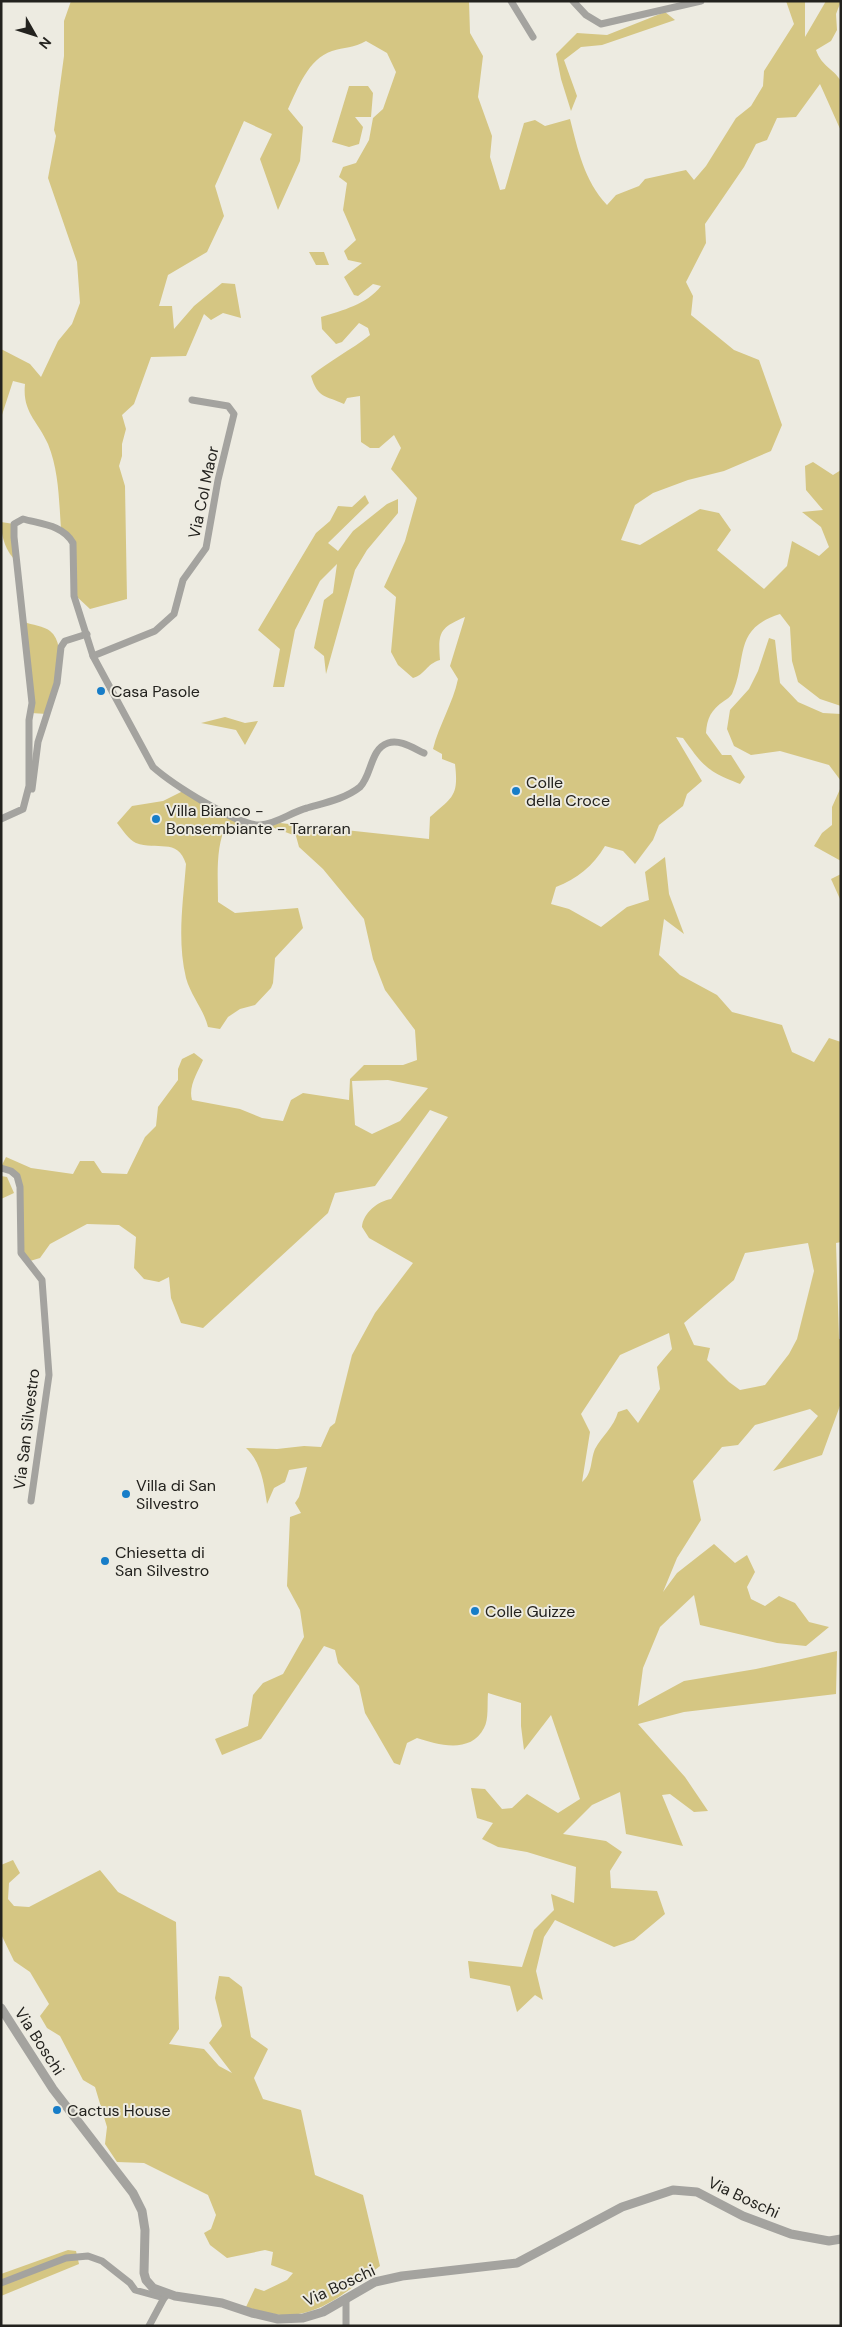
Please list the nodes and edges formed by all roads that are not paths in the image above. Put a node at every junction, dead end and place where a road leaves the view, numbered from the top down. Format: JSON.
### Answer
{"nodes":[{"id":1,"x":511,"y":1,"type":"edge"},
{"id":2,"x":573,"y":1,"type":"edge"},
{"id":3,"x":701,"y":1,"type":"edge"},
{"id":4,"x":533,"y":37,"type":"dead end"},
{"id":5,"x":192,"y":400,"type":"dead end"},
{"id":6,"x":86,"y":634,"type":"junction"},
{"id":7,"x":93,"y":656,"type":"junction"},
{"id":8,"x":424,"y":753,"type":"dead end"},
{"id":9,"x":23,"y":809,"type":"junction"},
{"id":10,"x":1,"y":819,"type":"edge"},
{"id":11,"x":1,"y":1168,"type":"edge"},
{"id":12,"x":31,"y":1501,"type":"dead end"},
{"id":13,"x":1,"y":2008,"type":"edge"},
{"id":14,"x":841,"y":2239,"type":"edge"},
{"id":15,"x":1,"y":2283,"type":"edge"},
{"id":16,"x":166,"y":2296,"type":"junction"},
{"id":17,"x":346,"y":2298,"type":"junction"},
{"id":18,"x":149,"y":2326,"type":"edge"},
{"id":19,"x":346,"y":2326,"type":"edge"}],
"edges":[{"from":1,"to":4,"type":"street"},
{"from":2,"to":3,"type":"street"},
{"from":5,"to":7,"type":"street","name":"Via Col Maor"},
{"from":6,"to":7,"type":"street"},
{"from":6,"to":9,"type":"street"},
{"from":6,"to":9,"type":"street"},
{"from":7,"to":8,"type":"street"},
{"from":9,"to":10,"type":"street"},
{"from":11,"to":12,"type":"street","name":"Via San Silvestro"},
{"from":13,"to":16,"type":"street","name":"Via Boschi"},
{"from":14,"to":17,"type":"street","name":"Via Boschi"},
{"from":15,"to":16,"type":"street"},
{"from":16,"to":17,"type":"street","name":"Via Boschi"},
{"from":16,"to":18,"type":"street"},
{"from":17,"to":19,"type":"street"}]}
